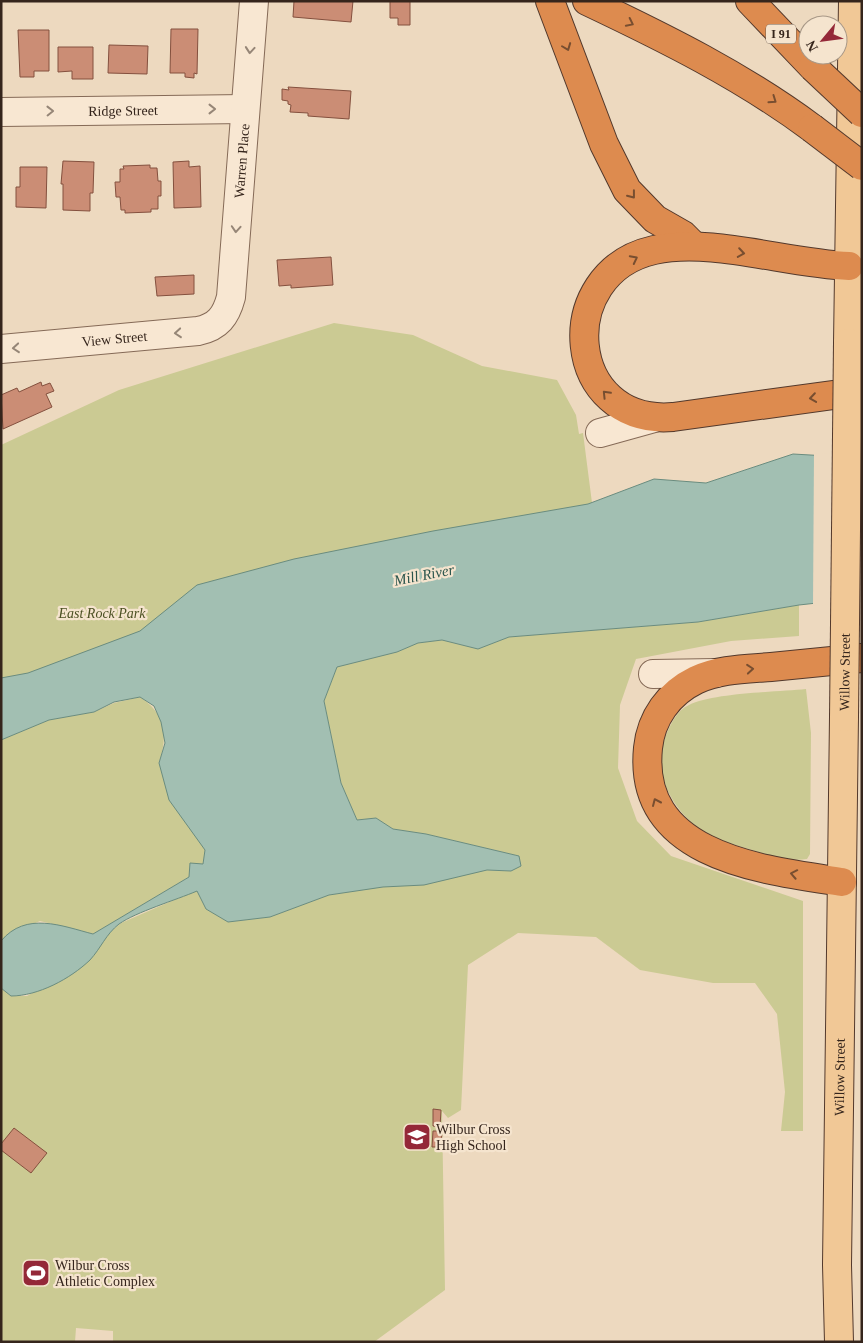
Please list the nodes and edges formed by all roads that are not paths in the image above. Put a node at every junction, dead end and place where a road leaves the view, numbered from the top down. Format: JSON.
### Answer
{"nodes":[{"id":1,"x":254,"y":1,"type":"edge"},
{"id":2,"x":550,"y":1,"type":"edge"},
{"id":3,"x":587,"y":1,"type":"edge"},
{"id":4,"x":750,"y":1,"type":"edge"},
{"id":5,"x":853,"y":1,"type":"edge"},
{"id":6,"x":245,"y":109,"type":"junction"},
{"id":7,"x":1,"y":112,"type":"edge"},
{"id":8,"x":862,"y":113,"type":"edge"},
{"id":9,"x":862,"y":166,"type":"edge"},
{"id":10,"x":693,"y":246,"type":"junction"},
{"id":11,"x":849,"y":266,"type":"junction"},
{"id":12,"x":222,"y":319,"type":"joint"},
{"id":13,"x":1,"y":349,"type":"edge"},
{"id":14,"x":862,"y":391,"type":"edge"},
{"id":15,"x":654,"y":418,"type":"junction"},
{"id":16,"x":600,"y":433,"type":"dead end"},
{"id":17,"x":862,"y":658,"type":"edge"},
{"id":18,"x":716,"y":673,"type":"junction"},
{"id":19,"x":653,"y":674,"type":"dead end"},
{"id":20,"x":842,"y":882,"type":"junction"},
{"id":21,"x":839,"y":1342,"type":"edge"}],
"edges":[{"from":1,"to":6,"type":"street","name":"Warren Place","one_way":true},
{"from":2,"to":10,"type":"highway","one_way":true},
{"from":3,"to":9,"type":"highway","one_way":true,"bridge":true},
{"from":4,"to":8,"type":"highway","number":"I 91","bridge":true},
{"from":5,"to":11,"type":"main road","name":"Willow Street"},
{"from":7,"to":6,"type":"street","name":"Ridge Street","one_way":true},
{"from":6,"to":12,"type":"street","name":"Warren Place","one_way":true},
{"from":10,"to":11,"type":"highway","one_way":true},
{"from":15,"to":10,"type":"highway","one_way":true},
{"from":11,"to":20,"type":"main road","name":"Willow Street","bridge":true},
{"from":12,"to":13,"type":"street","name":"View Street","one_way":true},
{"from":14,"to":15,"type":"highway","one_way":true},
{"from":15,"to":16,"type":"street"},
{"from":18,"to":17,"type":"highway","one_way":true},
{"from":18,"to":19,"type":"street"},
{"from":20,"to":18,"type":"highway","one_way":true},
{"from":20,"to":21,"type":"main road","name":"Willow Street"}]}
